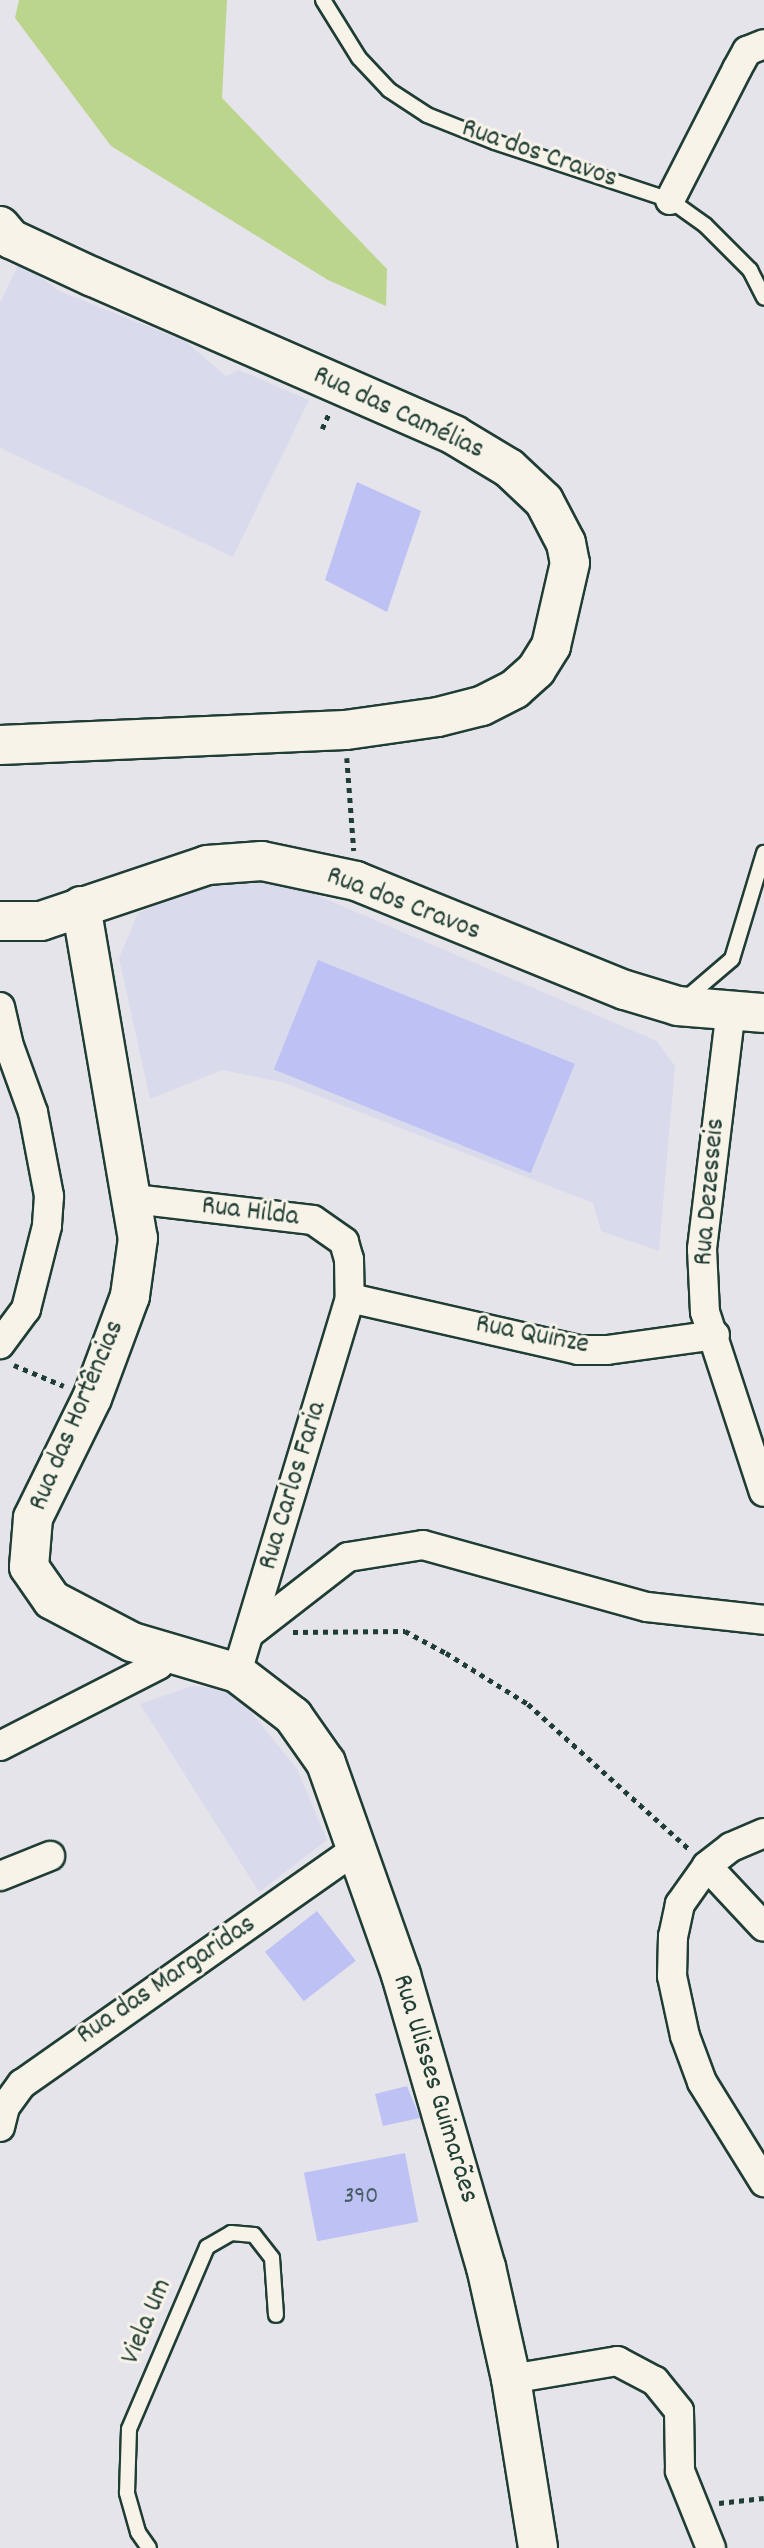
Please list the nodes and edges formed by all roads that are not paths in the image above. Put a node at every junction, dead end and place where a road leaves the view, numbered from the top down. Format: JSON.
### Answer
{"nodes":[{"id":1,"x":323,"y":0,"type":"edge"},
{"id":2,"x":764,"y":44,"type":"edge"},
{"id":3,"x":670,"y":200,"type":"junction"},
{"id":4,"x":4,"y":239,"type":"edge"},
{"id":5,"x":764,"y":298,"type":"edge"},
{"id":6,"x":0,"y":745,"type":"edge"},
{"id":7,"x":764,"y":853,"type":"edge"},
{"id":8,"x":81,"y":906,"type":"junction"},
{"id":9,"x":0,"y":921,"type":"edge"},
{"id":10,"x":678,"y":1006,"type":"junction"},
{"id":11,"x":0,"y":1007,"type":"edge"},
{"id":12,"x":748,"y":1011,"type":"edge"},
{"id":13,"x":134,"y":1199,"type":"junction"},
{"id":14,"x":350,"y":1298,"type":"junction"},
{"id":15,"x":715,"y":1335,"type":"junction"},
{"id":16,"x":6,"y":1354,"type":"edge"},
{"id":17,"x":764,"y":1492,"type":"edge"},
{"id":18,"x":764,"y":1620,"type":"edge"},
{"id":19,"x":250,"y":1633,"type":"junction"},
{"id":20,"x":172,"y":1653,"type":"junction"},
{"id":21,"x":237,"y":1673,"type":"junction"},
{"id":22,"x":0,"y":1746,"type":"edge"},
{"id":23,"x":764,"y":1833,"type":"edge"},
{"id":24,"x":353,"y":1851,"type":"junction"},
{"id":25,"x":50,"y":1856,"type":"dead end"},
{"id":26,"x":708,"y":1866,"type":"junction"},
{"id":27,"x":0,"y":1876,"type":"edge"},
{"id":28,"x":764,"y":1927,"type":"edge"},
{"id":29,"x":0,"y":2127,"type":"edge"},
{"id":30,"x":764,"y":2182,"type":"edge"},
{"id":31,"x":276,"y":2315,"type":"dead end"},
{"id":32,"x":511,"y":2379,"type":"junction"},
{"id":33,"x":149,"y":2548,"type":"edge"},
{"id":34,"x":538,"y":2548,"type":"edge"},
{"id":35,"x":711,"y":2548,"type":"edge"}],
"edges":[{"from":1,"to":3,"type":"lane","name":"Rua dos Cravos"},
{"from":2,"to":3,"type":"street"},
{"from":3,"to":5,"type":"lane","name":"Rua dos Cravos"},
{"from":4,"to":6,"type":"main road","name":"Rua das Camélias"},
{"from":7,"to":10,"type":"lane"},
{"from":8,"to":9,"type":"main road","name":"Rua dos Cravos"},
{"from":8,"to":10,"type":"main road","name":"Rua dos Cravos"},
{"from":8,"to":13,"type":"main road","name":"Rua das Hortências"},
{"from":10,"to":12,"type":"main road","name":"Rua dos Cravos"},
{"from":11,"to":16,"type":"street"},
{"from":12,"to":15,"type":"street","name":"Rua Dezesseis"},
{"from":13,"to":14,"type":"street","name":"Rua Hilda"},
{"from":13,"to":20,"type":"main road","name":"Rua das Hortências"},
{"from":14,"to":15,"type":"street","name":"Rua Quinze"},
{"from":14,"to":19,"type":"street","name":"Rua Carlos Faria"},
{"from":15,"to":17,"type":"street","name":"Rua Dezesseis"},
{"from":18,"to":19,"type":"street"},
{"from":19,"to":21,"type":"street","name":"Rua Carlos Faria"},
{"from":20,"to":21,"type":"main road","name":"Rua das Hortências"},
{"from":20,"to":22,"type":"street"},
{"from":21,"to":24,"type":"main road","name":"Rua Ulisses Guimarães"},
{"from":23,"to":26,"type":"street"},
{"from":24,"to":29,"type":"street","name":"Rua das Margaridas"},
{"from":24,"to":32,"type":"main road","name":"Rua Ulisses Guimarães"},
{"from":25,"to":27,"type":"street"},
{"from":26,"to":28,"type":"street"},
{"from":26,"to":30,"type":"street"},
{"from":31,"to":33,"type":"lane","name":"Viela Um"},
{"from":32,"to":34,"type":"main road","name":"Rua Ulisses Guimarães"},
{"from":32,"to":35,"type":"street"}]}
